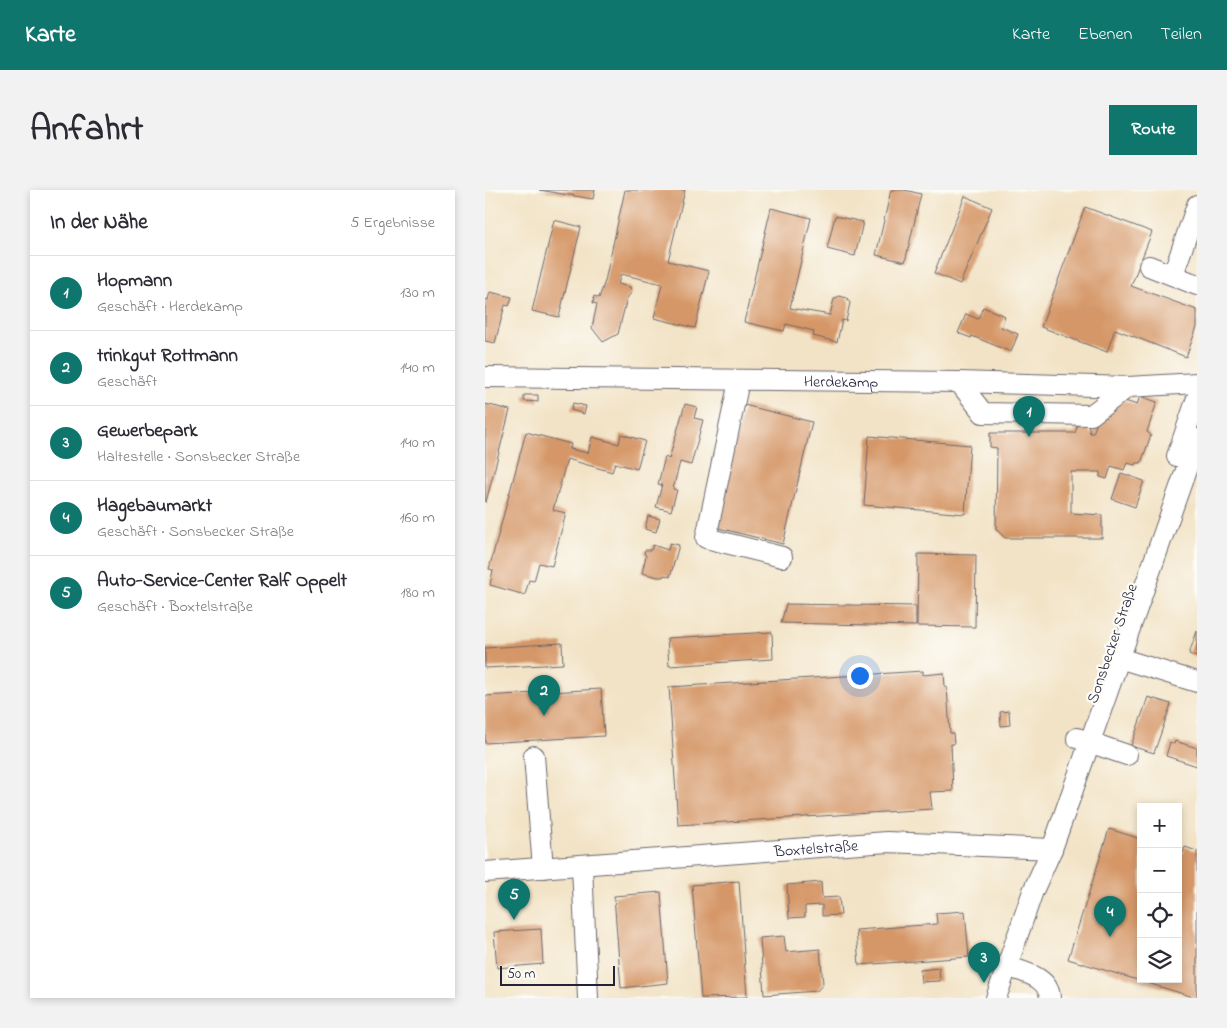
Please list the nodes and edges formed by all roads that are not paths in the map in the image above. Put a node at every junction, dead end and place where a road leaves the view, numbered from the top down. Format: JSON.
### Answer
{"nodes":[{"id":1,"x":1197,"y":205,"type":"edge"},
{"id":2,"x":1149,"y":266,"type":"dead end"},
{"id":3,"x":1173,"y":275,"type":"junction"},
{"id":4,"x":1197,"y":285,"type":"edge"},
{"id":5,"x":485,"y":378,"type":"edge"},
{"id":6,"x":739,"y":381,"type":"junction"},
{"id":7,"x":959,"y":382,"type":"junction"},
{"id":8,"x":1197,"y":383,"type":"edge"},
{"id":9,"x":1128,"y":387,"type":"junction"},
{"id":10,"x":1197,"y":398,"type":"edge"},
{"id":11,"x":1197,"y":439,"type":"edge"},
{"id":12,"x":782,"y":557,"type":"dead end"},
{"id":13,"x":1119,"y":658,"type":"junction"},
{"id":14,"x":1197,"y":682,"type":"edge"},
{"id":15,"x":1083,"y":740,"type":"junction"},
{"id":16,"x":1127,"y":755,"type":"dead end"},
{"id":17,"x":534,"y":756,"type":"dead end"},
{"id":18,"x":1045,"y":849,"type":"junction"},
{"id":19,"x":582,"y":866,"type":"junction"},
{"id":20,"x":543,"y":868,"type":"junction"},
{"id":21,"x":485,"y":872,"type":"edge"},
{"id":22,"x":1006,"y":966,"type":"junction"},
{"id":23,"x":588,"y":998,"type":"edge"},
{"id":24,"x":996,"y":998,"type":"edge"},
{"id":25,"x":1050,"y":998,"type":"edge"}],
"edges":[{"from":1,"to":3,"type":"street"},
{"from":2,"to":3,"type":"street"},
{"from":3,"to":4,"type":"street"},
{"from":5,"to":6,"type":"street","name":"Herdekamp"},
{"from":6,"to":7,"type":"street","name":"Herdekamp"},
{"from":6,"to":12,"type":"street"},
{"from":7,"to":9,"type":"street","name":"Herdekamp"},
{"from":7,"to":9,"type":"street"},
{"from":8,"to":9,"type":"street","name":"Herdekamp"},
{"from":10,"to":15,"type":"street","name":"Sonsbecker Straße"},
{"from":11,"to":13,"type":"street","name":"Sonsbecker Straße"},
{"from":13,"to":14,"type":"street"},
{"from":13,"to":15,"type":"street","name":"Sonsbecker Straße"},
{"from":15,"to":16,"type":"street"},
{"from":15,"to":18,"type":"street","name":"Sonsbecker Straße"},
{"from":17,"to":20,"type":"street"},
{"from":18,"to":19,"type":"street","name":"Boxtelstraße"},
{"from":18,"to":22,"type":"street","name":"Sonsbecker Straße"},
{"from":19,"to":20,"type":"street","name":"Boxtelstraße"},
{"from":19,"to":23,"type":"street"},
{"from":20,"to":21,"type":"street","name":"Boxtelstraße"},
{"from":22,"to":24,"type":"street","name":"Sonsbecker Straße"},
{"from":22,"to":25,"type":"street"}]}
